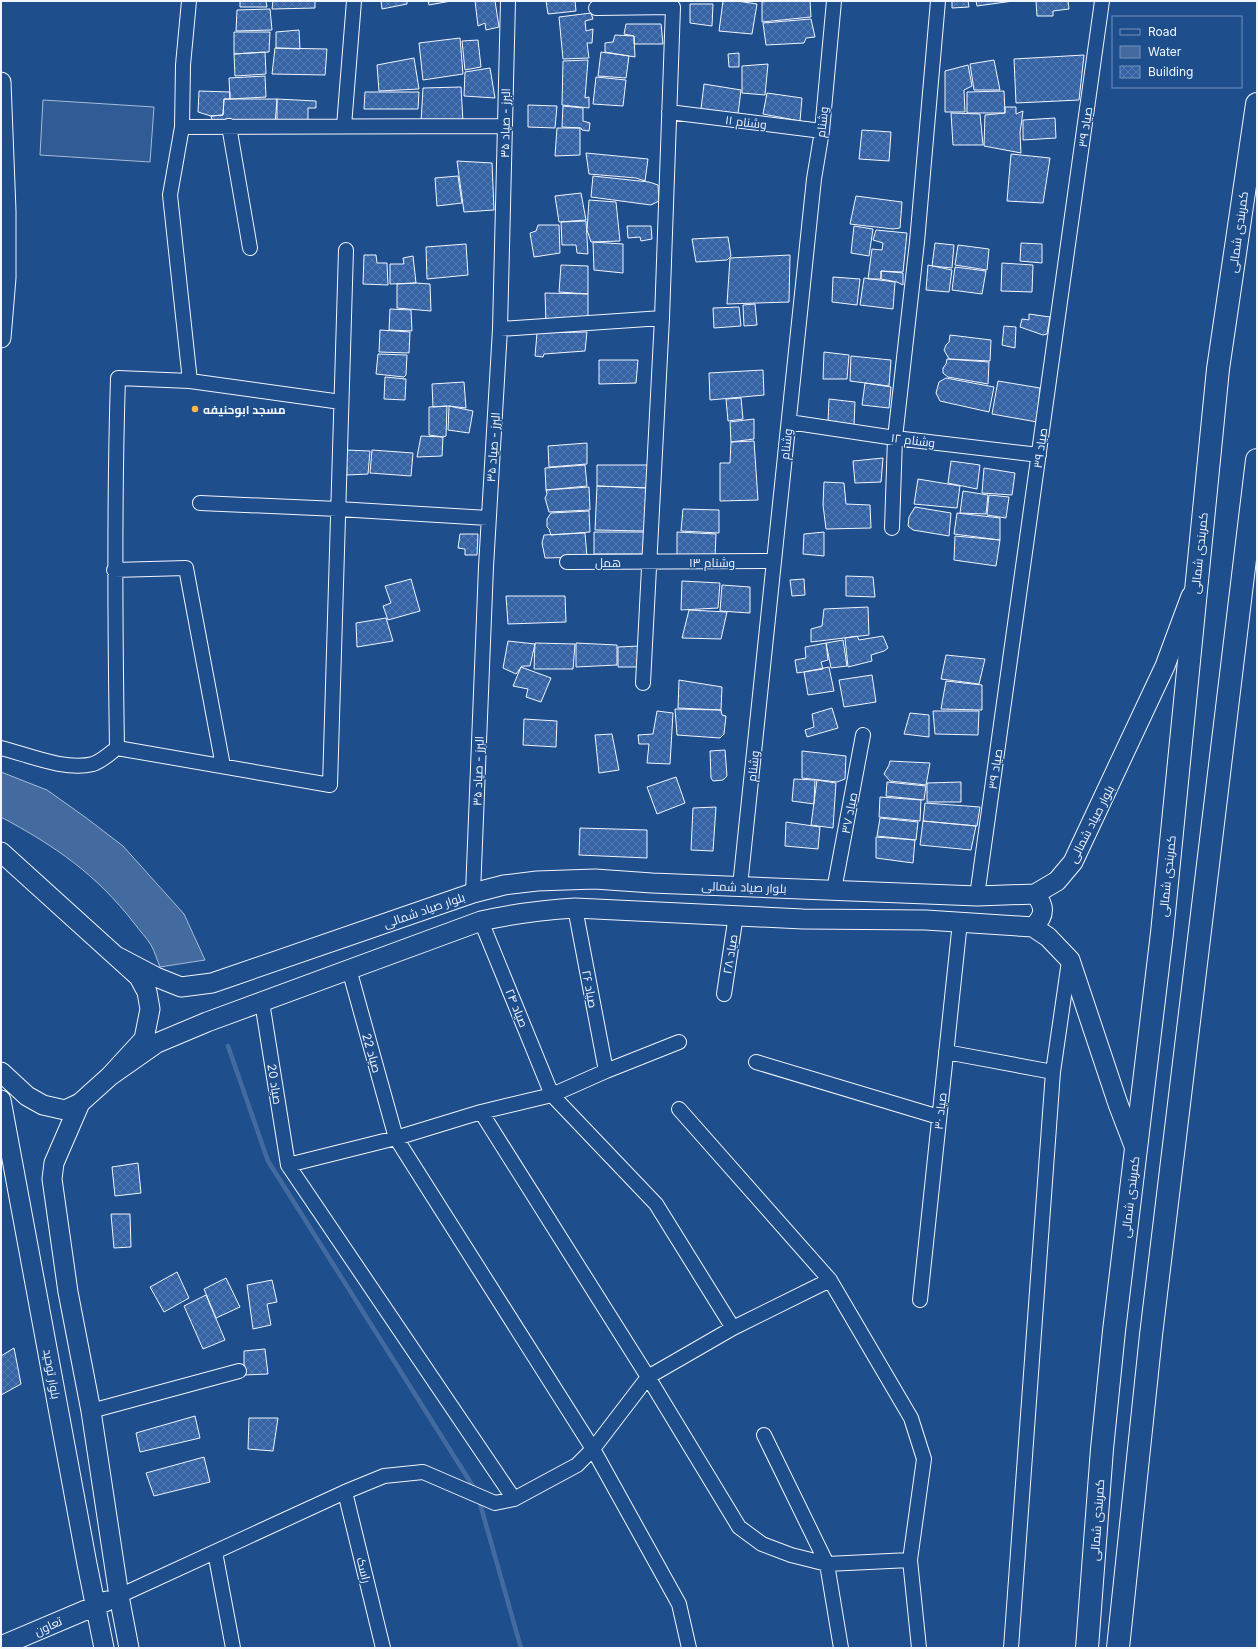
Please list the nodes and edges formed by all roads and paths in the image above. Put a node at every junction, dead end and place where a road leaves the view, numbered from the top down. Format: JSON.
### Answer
{"nodes":[{"id":1,"x":189,"y":1,"type":"edge"},
{"id":2,"x":354,"y":1,"type":"edge"},
{"id":3,"x":508,"y":1,"type":"edge"},
{"id":4,"x":834,"y":1,"type":"edge"},
{"id":5,"x":938,"y":1,"type":"edge"},
{"id":6,"x":1102,"y":1,"type":"edge"},
{"id":7,"x":596,"y":8,"type":"dead end"},
{"id":8,"x":1,"y":82,"type":"edge"},
{"id":9,"x":1257,"y":104,"type":"edge"},
{"id":10,"x":669,"y":112,"type":"junction"},
{"id":11,"x":230,"y":126,"type":"junction"},
{"id":12,"x":344,"y":126,"type":"junction"},
{"id":13,"x":505,"y":126,"type":"junction"},
{"id":14,"x":182,"y":127,"type":"junction"},
{"id":15,"x":822,"y":131,"type":"junction"},
{"id":16,"x":3,"y":177,"type":"edge"},
{"id":17,"x":250,"y":248,"type":"dead end"},
{"id":18,"x":346,"y":250,"type":"dead end"},
{"id":19,"x":662,"y":318,"type":"junction"},
{"id":20,"x":500,"y":329,"type":"junction"},
{"id":21,"x":1,"y":338,"type":"edge"},
{"id":22,"x":190,"y":381,"type":"junction"},
{"id":23,"x":341,"y":402,"type":"junction"},
{"id":24,"x":789,"y":422,"type":"junction"},
{"id":25,"x":896,"y":438,"type":"junction"},
{"id":26,"x":1039,"y":455,"type":"junction"},
{"id":27,"x":1257,"y":460,"type":"edge"},
{"id":28,"x":200,"y":503,"type":"dead end"},
{"id":29,"x":338,"y":509,"type":"junction"},
{"id":30,"x":488,"y":518,"type":"junction"},
{"id":31,"x":892,"y":528,"type":"dead end"},
{"id":32,"x":774,"y":561,"type":"junction"},
{"id":33,"x":567,"y":562,"type":"dead end"},
{"id":34,"x":649,"y":562,"type":"junction"},
{"id":35,"x":114,"y":570,"type":"junction"},
{"id":36,"x":1197,"y":580,"type":"junction"},
{"id":37,"x":643,"y":683,"type":"dead end"},
{"id":38,"x":863,"y":735,"type":"dead end"},
{"id":39,"x":1,"y":748,"type":"edge"},
{"id":40,"x":117,"y":748,"type":"junction"},
{"id":41,"x":223,"y":766,"type":"junction"},
{"id":42,"x":1,"y":852,"type":"edge"},
{"id":43,"x":740,"y":886,"type":"junction"},
{"id":44,"x":834,"y":890,"type":"junction"},
{"id":45,"x":473,"y":893,"type":"junction"},
{"id":46,"x":1035,"y":894,"type":"junction"},
{"id":47,"x":977,"y":896,"type":"junction"},
{"id":48,"x":574,"y":908,"type":"junction"},
{"id":49,"x":736,"y":915,"type":"junction"},
{"id":50,"x":481,"y":921,"type":"junction"},
{"id":51,"x":960,"y":922,"type":"junction"},
{"id":52,"x":1033,"y":928,"type":"junction"},
{"id":53,"x":118,"y":957,"type":"junction"},
{"id":54,"x":1070,"y":960,"type":"junction"},
{"id":55,"x":349,"y":969,"type":"junction"},
{"id":56,"x":724,"y":994,"type":"dead end"},
{"id":57,"x":262,"y":1002,"type":"junction"},
{"id":58,"x":679,"y":1042,"type":"dead end"},
{"id":59,"x":946,"y":1052,"type":"junction"},
{"id":60,"x":756,"y":1062,"type":"dead end"},
{"id":61,"x":606,"y":1071,"type":"junction"},
{"id":62,"x":1,"y":1072,"type":"edge"},
{"id":63,"x":1054,"y":1072,"type":"junction"},
{"id":64,"x":110,"y":1076,"type":"junction"},
{"id":65,"x":552,"y":1095,"type":"junction"},
{"id":66,"x":1,"y":1100,"type":"edge"},
{"id":67,"x":80,"y":1103,"type":"junction"},
{"id":68,"x":679,"y":1109,"type":"dead end"},
{"id":69,"x":481,"y":1112,"type":"junction"},
{"id":70,"x":939,"y":1117,"type":"junction"},
{"id":71,"x":396,"y":1138,"type":"junction"},
{"id":72,"x":1136,"y":1151,"type":"junction"},
{"id":73,"x":288,"y":1165,"type":"junction"},
{"id":74,"x":830,"y":1280,"type":"junction"},
{"id":75,"x":920,"y":1300,"type":"dead end"},
{"id":76,"x":733,"y":1328,"type":"junction"},
{"id":77,"x":239,"y":1371,"type":"dead end"},
{"id":78,"x":648,"y":1377,"type":"junction"},
{"id":79,"x":91,"y":1411,"type":"junction"},
{"id":80,"x":764,"y":1434,"type":"dead end"},
{"id":81,"x":593,"y":1449,"type":"junction"},
{"id":82,"x":344,"y":1492,"type":"junction"},
{"id":83,"x":514,"y":1499,"type":"junction"},
{"id":84,"x":215,"y":1552,"type":"junction"},
{"id":85,"x":910,"y":1560,"type":"junction"},
{"id":86,"x":827,"y":1564,"type":"junction"},
{"id":87,"x":120,"y":1596,"type":"junction"},
{"id":88,"x":96,"y":1605,"type":"junction"},
{"id":89,"x":1,"y":1646,"type":"edge"},
{"id":90,"x":104,"y":1648,"type":"edge"},
{"id":91,"x":129,"y":1648,"type":"edge"},
{"id":92,"x":234,"y":1648,"type":"edge"},
{"id":93,"x":383,"y":1648,"type":"edge"},
{"id":94,"x":689,"y":1648,"type":"edge"},
{"id":95,"x":840,"y":1648,"type":"edge"},
{"id":96,"x":919,"y":1648,"type":"edge"},
{"id":97,"x":1011,"y":1648,"type":"edge"},
{"id":98,"x":1087,"y":1648,"type":"edge"},
{"id":99,"x":1118,"y":1648,"type":"edge"}],
"edges":[{"from":1,"to":14,"type":"street"},
{"from":2,"to":12,"type":"street"},
{"from":3,"to":13,"type":"street","name":"البرز - صیاد ۳۵"},
{"from":4,"to":15,"type":"street","name":"وشنام"},
{"from":5,"to":25,"type":"street"},
{"from":6,"to":26,"type":"street","name":"صیاد ۳۹"},
{"from":7,"to":10,"type":"street"},
{"from":8,"to":16,"type":"main road"},
{"from":9,"to":36,"type":"highway","name":"کمربندی شمالی"},
{"from":10,"to":15,"type":"street","name":"وشنام ۱۱"},
{"from":10,"to":19,"type":"street"},
{"from":11,"to":12,"type":"street"},
{"from":11,"to":14,"type":"street"},
{"from":11,"to":17,"type":"street"},
{"from":12,"to":13,"type":"street"},
{"from":13,"to":20,"type":"street","name":"البرز - صیاد ۳۵"},
{"from":14,"to":22,"type":"street"},
{"from":15,"to":24,"type":"street","name":"وشنام"},
{"from":16,"to":21,"type":"main road"},
{"from":18,"to":23,"type":"street"},
{"from":19,"to":20,"type":"street"},
{"from":19,"to":34,"type":"street"},
{"from":20,"to":30,"type":"street","name":"البرز - صیاد ۳۵"},
{"from":22,"to":23,"type":"street"},
{"from":22,"to":35,"type":"street"},
{"from":23,"to":29,"type":"street"},
{"from":24,"to":25,"type":"street","name":"وشنام ۱۲"},
{"from":24,"to":32,"type":"street","name":"وشنام"},
{"from":25,"to":26,"type":"street","name":"وشنام ۱۲"},
{"from":25,"to":31,"type":"street"},
{"from":26,"to":47,"type":"street","name":"صیاد ۳۹"},
{"from":27,"to":99,"type":"highway"},
{"from":28,"to":29,"type":"street"},
{"from":29,"to":30,"type":"street"},
{"from":29,"to":41,"type":"street"},
{"from":30,"to":45,"type":"street","name":"البرز - صیاد ۳۵"},
{"from":32,"to":34,"type":"street","name":"وشنام ۱۳"},
{"from":32,"to":43,"type":"street","name":"وشنام"},
{"from":33,"to":34,"type":"street","name":"همل"},
{"from":34,"to":37,"type":"street"},
{"from":35,"to":40,"type":"street"},
{"from":35,"to":41,"type":"street"},
{"from":36,"to":46,"type":"main road","name":"بلوار صیاد شمالی"},
{"from":36,"to":72,"type":"highway","name":"کمربندی شمالی"},
{"from":38,"to":44,"type":"street","name":"صیاد ۳۷"},
{"from":39,"to":40,"type":"street"},
{"from":40,"to":41,"type":"street"},
{"from":42,"to":53,"type":"main road"},
{"from":43,"to":44,"type":"main road","name":"بلوار صیاد شمالی"},
{"from":43,"to":45,"type":"main road","name":"بلوار صیاد شمالی"},
{"from":44,"to":47,"type":"main road","name":"بلوار صیاد شمالی"},
{"from":45,"to":53,"type":"main road","name":"بلوار صیاد شمالی"},
{"from":46,"to":47,"type":"main road","name":"بلوار صیاد شمالی"},
{"from":46,"to":52,"type":"main road"},
{"from":48,"to":49,"type":"main road"},
{"from":48,"to":50,"type":"main road"},
{"from":48,"to":61,"type":"street","name":"صیاد ۲۶"},
{"from":49,"to":51,"type":"main road"},
{"from":49,"to":56,"type":"street","name":"صیاد ۲۸"},
{"from":50,"to":55,"type":"main road"},
{"from":50,"to":65,"type":"street","name":"صیاد ۲۴"},
{"from":51,"to":52,"type":"main road"},
{"from":51,"to":59,"type":"street","name":"صیاد ۳۰"},
{"from":52,"to":54,"type":"main road"},
{"from":53,"to":64,"type":"main road"},
{"from":54,"to":63,"type":"street"},
{"from":54,"to":72,"type":"main road"},
{"from":55,"to":57,"type":"main road"},
{"from":55,"to":71,"type":"street","name":"صیاد 22"},
{"from":57,"to":64,"type":"main road"},
{"from":57,"to":73,"type":"street","name":"صیاد 20"},
{"from":58,"to":61,"type":"street"},
{"from":59,"to":63,"type":"street"},
{"from":59,"to":70,"type":"street","name":"صیاد ۳۰"},
{"from":60,"to":70,"type":"street"},
{"from":61,"to":65,"type":"street"},
{"from":62,"to":67,"type":"main road"},
{"from":63,"to":97,"type":"street"},
{"from":64,"to":67,"type":"main road"},
{"from":65,"to":69,"type":"street"},
{"from":65,"to":76,"type":"street"},
{"from":66,"to":88,"type":"main road","name":"بلوار توحید"},
{"from":67,"to":79,"type":"main road"},
{"from":68,"to":74,"type":"street"},
{"from":69,"to":71,"type":"street"},
{"from":69,"to":78,"type":"street"},
{"from":70,"to":75,"type":"street","name":"صیاد ۳۰"},
{"from":71,"to":73,"type":"street"},
{"from":71,"to":81,"type":"street","name":"صیاد 22"},
{"from":72,"to":98,"type":"highway","name":"کمربندی شمالی"},
{"from":73,"to":83,"type":"street"},
{"from":74,"to":76,"type":"street"},
{"from":74,"to":85,"type":"street"},
{"from":76,"to":78,"type":"street"},
{"from":77,"to":79,"type":"street"},
{"from":78,"to":81,"type":"street"},
{"from":78,"to":86,"type":"street"},
{"from":79,"to":87,"type":"main road"},
{"from":80,"to":86,"type":"street"},
{"from":81,"to":83,"type":"street"},
{"from":81,"to":94,"type":"street","name":"صیاد 22"},
{"from":82,"to":83,"type":"street"},
{"from":82,"to":84,"type":"street"},
{"from":82,"to":93,"type":"street","name":"راسک"},
{"from":84,"to":87,"type":"street"},
{"from":84,"to":92,"type":"street"},
{"from":85,"to":86,"type":"street"},
{"from":85,"to":96,"type":"street"},
{"from":86,"to":95,"type":"street"},
{"from":87,"to":88,"type":"main road","name":"تعاون"},
{"from":87,"to":91,"type":"main road"},
{"from":88,"to":89,"type":"main road","name":"تعاون"},
{"from":88,"to":90,"type":"main road","name":"بلوار توحید"}]}
